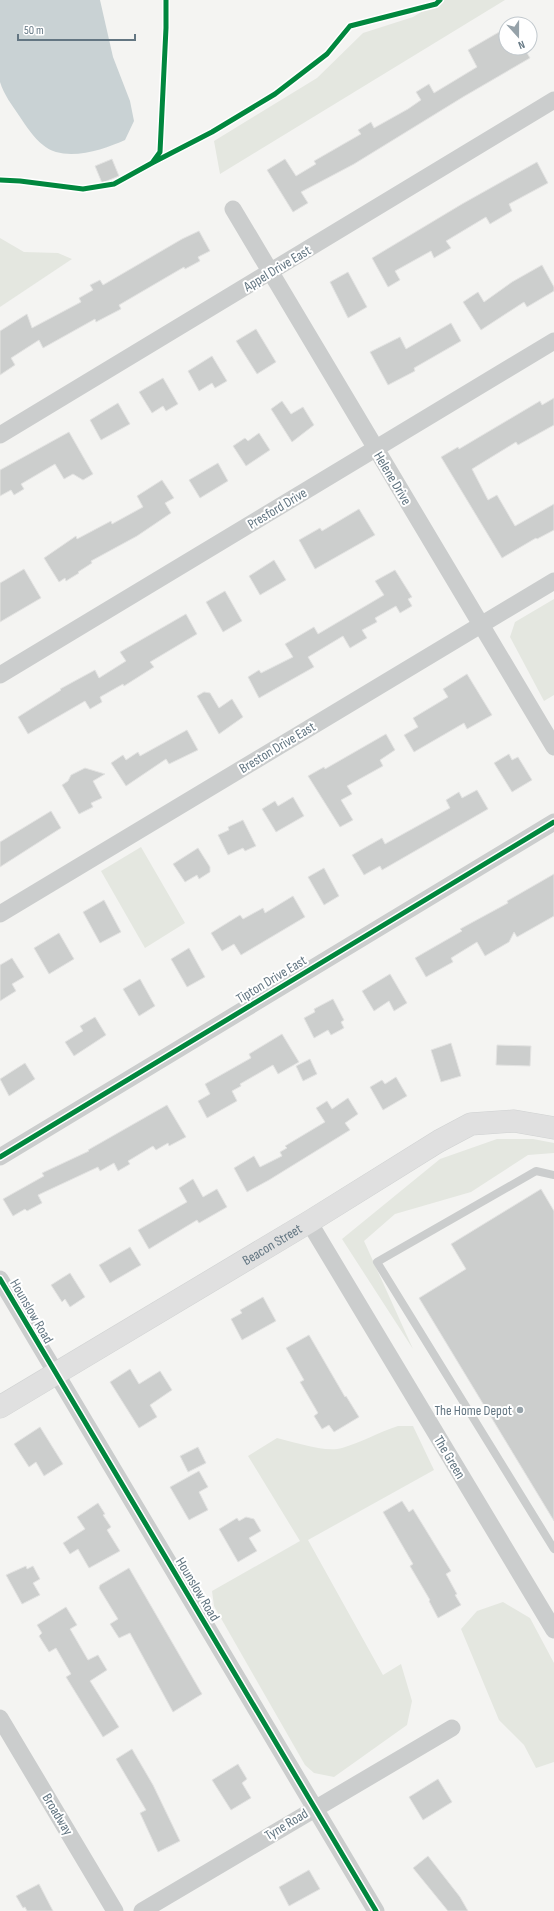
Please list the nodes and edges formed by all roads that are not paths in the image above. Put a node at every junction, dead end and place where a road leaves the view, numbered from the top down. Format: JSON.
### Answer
{"nodes":[{"id":1,"x":554,"y":100,"type":"edge"},
{"id":2,"x":233,"y":209,"type":"dead end"},
{"id":3,"x":271,"y":272,"type":"junction"},
{"id":4,"x":554,"y":341,"type":"edge"},
{"id":5,"x":0,"y":435,"type":"edge"},
{"id":6,"x":375,"y":448,"type":"junction"},
{"id":7,"x":554,"y":581,"type":"edge"},
{"id":8,"x":480,"y":625,"type":"junction"},
{"id":9,"x":0,"y":675,"type":"edge"},
{"id":10,"x":554,"y":747,"type":"edge"},
{"id":11,"x":554,"y":822,"type":"edge"},
{"id":12,"x":0,"y":914,"type":"edge"},
{"id":13,"x":554,"y":1128,"type":"edge"},
{"id":14,"x":0,"y":1157,"type":"edge"},
{"id":15,"x":554,"y":1175,"type":"edge"},
{"id":16,"x":309,"y":1222,"type":"junction"},
{"id":17,"x":0,"y":1279,"type":"edge"},
{"id":18,"x":56,"y":1374,"type":"junction"},
{"id":19,"x":0,"y":1407,"type":"edge"},
{"id":20,"x":554,"y":1549,"type":"edge"},
{"id":21,"x":554,"y":1630,"type":"edge"},
{"id":22,"x":0,"y":1718,"type":"edge"},
{"id":23,"x":452,"y":1728,"type":"dead end"},
{"id":24,"x":314,"y":1808,"type":"junction"},
{"id":25,"x":115,"y":1911,"type":"edge"},
{"id":26,"x":142,"y":1911,"type":"edge"},
{"id":27,"x":376,"y":1911,"type":"edge"}],
"edges":[{"from":1,"to":3,"type":"street","name":"Appel Drive East"},
{"from":2,"to":3,"type":"street","name":"Helene Drive"},
{"from":3,"to":5,"type":"street","name":"Appel Drive East"},
{"from":3,"to":6,"type":"street","name":"Helene Drive"},
{"from":4,"to":6,"type":"street","name":"Presford Drive"},
{"from":6,"to":8,"type":"street","name":"Helene Drive"},
{"from":6,"to":9,"type":"street","name":"Presford Drive"},
{"from":7,"to":8,"type":"street","name":"Breston Drive East"},
{"from":8,"to":10,"type":"street","name":"Helene Drive"},
{"from":8,"to":12,"type":"street","name":"Breston Drive East"},
{"from":11,"to":14,"type":"street","name":"Tipton Drive East"},
{"from":13,"to":16,"type":"street","name":"Beacon Street"},
{"from":15,"to":20,"type":"lane"},
{"from":16,"to":18,"type":"street","name":"Beacon Street"},
{"from":16,"to":21,"type":"street","name":"The Green"},
{"from":17,"to":18,"type":"street","name":"Hounslow Road"},
{"from":18,"to":19,"type":"street","name":"Beacon Street"},
{"from":18,"to":24,"type":"street","name":"Hounslow Road"},
{"from":22,"to":25,"type":"street","name":"Broadway"},
{"from":23,"to":24,"type":"street","name":"Tyne Road"},
{"from":24,"to":26,"type":"street","name":"Tyne Road"},
{"from":24,"to":27,"type":"street","name":"Hounslow Road"}]}
